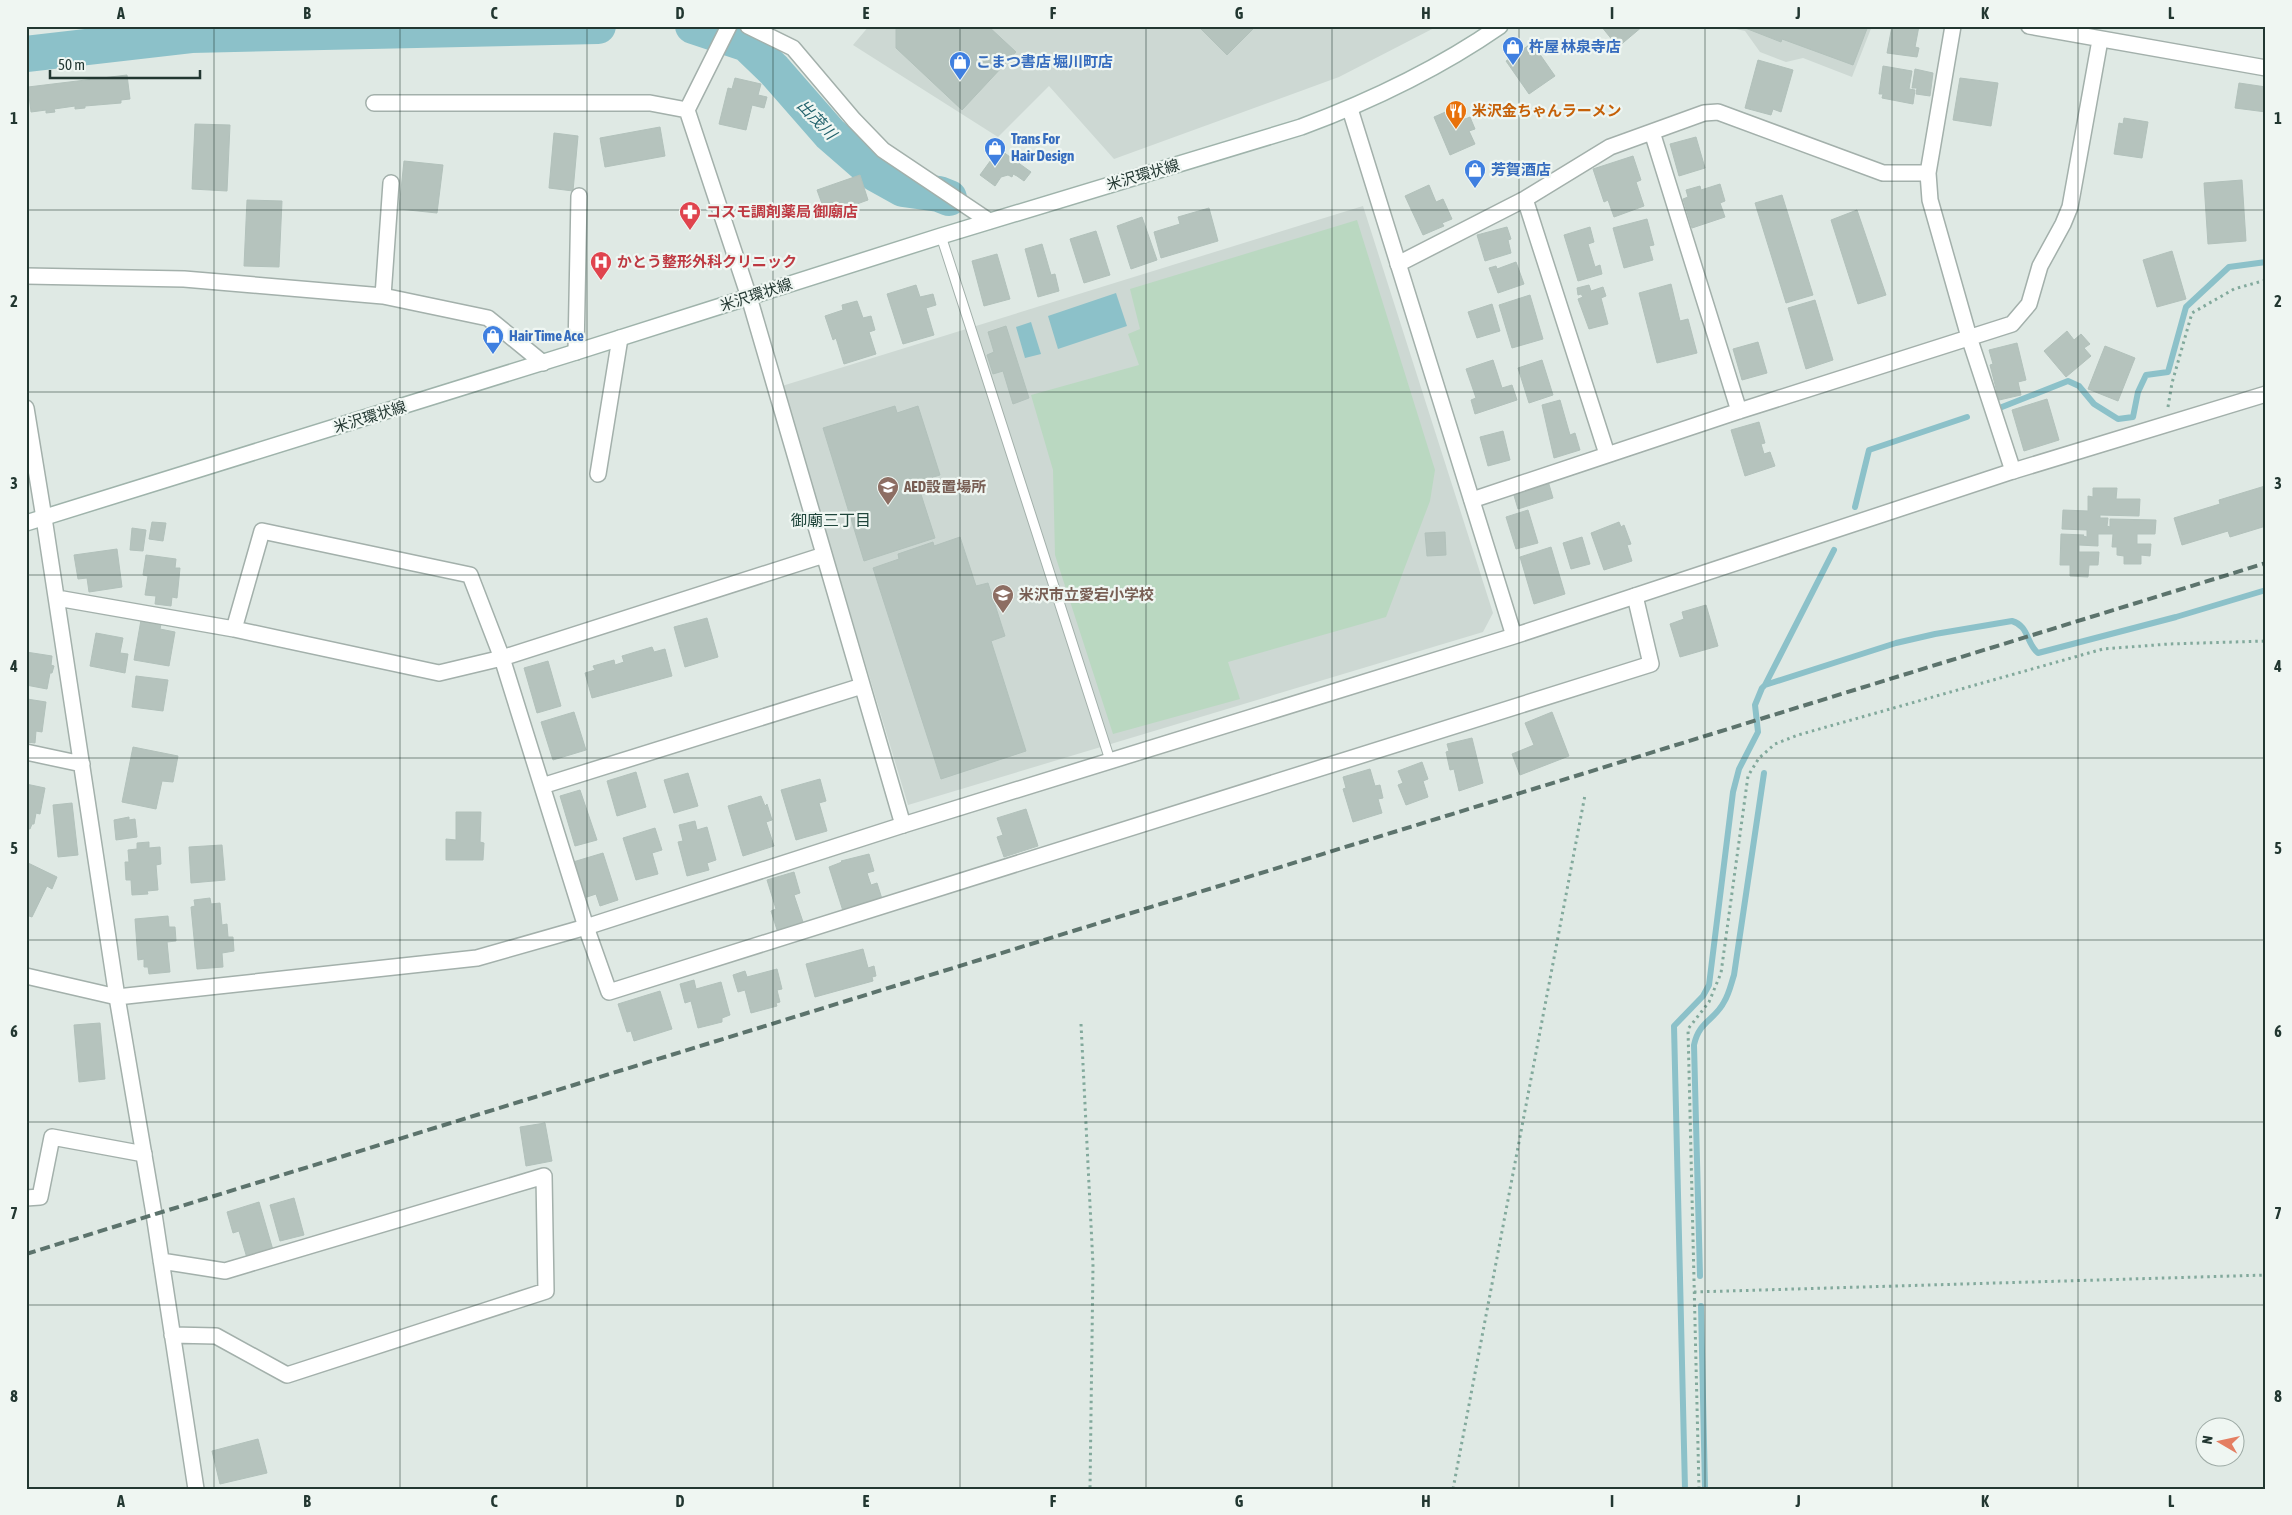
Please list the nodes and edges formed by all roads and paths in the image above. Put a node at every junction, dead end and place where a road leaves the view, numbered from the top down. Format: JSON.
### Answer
{"nodes":[{"id":1,"x":729,"y":26,"type":"edge"},
{"id":2,"x":748,"y":26,"type":"edge"},
{"id":3,"x":1500,"y":26,"type":"edge"},
{"id":4,"x":1952,"y":26,"type":"edge"},
{"id":5,"x":2029,"y":26,"type":"edge"},
{"id":6,"x":2100,"y":40,"type":"junction"},
{"id":7,"x":2266,"y":68,"type":"edge"},
{"id":8,"x":374,"y":103,"type":"dead end"},
{"id":9,"x":1350,"y":108,"type":"junction"},
{"id":10,"x":687,"y":110,"type":"junction"},
{"id":11,"x":1652,"y":132,"type":"junction"},
{"id":12,"x":1928,"y":173,"type":"junction"},
{"id":13,"x":391,"y":183,"type":"dead end"},
{"id":14,"x":580,"y":196,"type":"dead end"},
{"id":15,"x":1525,"y":199,"type":"junction"},
{"id":16,"x":989,"y":220,"type":"junction"},
{"id":17,"x":941,"y":236,"type":"junction"},
{"id":18,"x":1398,"y":264,"type":"junction"},
{"id":19,"x":26,"y":276,"type":"edge"},
{"id":20,"x":2266,"y":280,"type":"edge"},
{"id":21,"x":383,"y":296,"type":"junction"},
{"id":22,"x":749,"y":297,"type":"junction"},
{"id":23,"x":620,"y":338,"type":"junction"},
{"id":24,"x":1969,"y":338,"type":"junction"},
{"id":25,"x":576,"y":352,"type":"junction"},
{"id":26,"x":543,"y":363,"type":"junction"},
{"id":27,"x":2266,"y":394,"type":"edge"},
{"id":28,"x":26,"y":408,"type":"edge"},
{"id":29,"x":1739,"y":411,"type":"junction"},
{"id":30,"x":2165,"y":425,"type":"junction"},
{"id":31,"x":1607,"y":454,"type":"junction"},
{"id":32,"x":2013,"y":471,"type":"junction"},
{"id":33,"x":598,"y":474,"type":"dead end"},
{"id":34,"x":1472,"y":500,"type":"junction"},
{"id":35,"x":44,"y":518,"type":"junction"},
{"id":36,"x":26,"y":523,"type":"edge"},
{"id":37,"x":824,"y":554,"type":"junction"},
{"id":38,"x":1635,"y":596,"type":"junction"},
{"id":39,"x":57,"y":598,"type":"junction"},
{"id":40,"x":234,"y":629,"type":"junction"},
{"id":41,"x":1514,"y":636,"type":"junction"},
{"id":42,"x":2266,"y":641,"type":"edge"},
{"id":43,"x":502,"y":658,"type":"junction"},
{"id":44,"x":862,"y":686,"type":"junction"},
{"id":45,"x":26,"y":752,"type":"edge"},
{"id":46,"x":1110,"y":760,"type":"junction"},
{"id":47,"x":82,"y":764,"type":"junction"},
{"id":48,"x":542,"y":786,"type":"junction"},
{"id":49,"x":1585,"y":795,"type":"dead end"},
{"id":50,"x":903,"y":825,"type":"junction"},
{"id":51,"x":586,"y":928,"type":"junction"},
{"id":52,"x":26,"y":976,"type":"edge"},
{"id":53,"x":118,"y":996,"type":"junction"},
{"id":54,"x":1081,"y":1024,"type":"dead end"},
{"id":55,"x":144,"y":1154,"type":"junction"},
{"id":56,"x":26,"y":1198,"type":"edge"},
{"id":57,"x":161,"y":1260,"type":"junction"},
{"id":58,"x":2266,"y":1275,"type":"edge"},
{"id":59,"x":1694,"y":1292,"type":"junction"},
{"id":60,"x":172,"y":1335,"type":"junction"},
{"id":61,"x":196,"y":1489,"type":"edge"},
{"id":62,"x":1090,"y":1489,"type":"edge"},
{"id":63,"x":1453,"y":1489,"type":"edge"},
{"id":64,"x":1699,"y":1489,"type":"edge"}],
"edges":[{"from":1,"to":10,"type":"street"},
{"from":2,"to":16,"type":"street"},
{"from":3,"to":9,"type":"street","name":"米沢環状線"},
{"from":4,"to":12,"type":"street"},
{"from":5,"to":6,"type":"street"},
{"from":6,"to":7,"type":"street"},
{"from":6,"to":24,"type":"street"},
{"from":8,"to":10,"type":"street"},
{"from":9,"to":16,"type":"street","name":"米沢環状線"},
{"from":9,"to":18,"type":"street"},
{"from":10,"to":22,"type":"street"},
{"from":11,"to":12,"type":"street"},
{"from":11,"to":15,"type":"street"},
{"from":11,"to":29,"type":"street"},
{"from":12,"to":24,"type":"street"},
{"from":13,"to":21,"type":"street"},
{"from":14,"to":25,"type":"street"},
{"from":15,"to":18,"type":"street"},
{"from":15,"to":31,"type":"street"},
{"from":16,"to":17,"type":"street","name":"米沢環状線"},
{"from":17,"to":22,"type":"street","name":"米沢環状線"},
{"from":17,"to":46,"type":"lane"},
{"from":18,"to":34,"type":"street"},
{"from":19,"to":21,"type":"street"},
{"from":20,"to":30,"type":"path"},
{"from":21,"to":26,"type":"street"},
{"from":22,"to":23,"type":"street","name":"米沢環状線"},
{"from":22,"to":37,"type":"street"},
{"from":23,"to":25,"type":"street","name":"米沢環状線"},
{"from":23,"to":33,"type":"street"},
{"from":24,"to":29,"type":"street"},
{"from":24,"to":32,"type":"street"},
{"from":25,"to":26,"type":"street","name":"米沢環状線"},
{"from":26,"to":35,"type":"street","name":"米沢環状線"},
{"from":27,"to":30,"type":"street"},
{"from":28,"to":35,"type":"street"},
{"from":29,"to":31,"type":"street"},
{"from":30,"to":32,"type":"street"},
{"from":31,"to":34,"type":"street"},
{"from":32,"to":38,"type":"street"},
{"from":34,"to":41,"type":"street"},
{"from":35,"to":36,"type":"street","name":"米沢環状線"},
{"from":35,"to":39,"type":"street"},
{"from":37,"to":43,"type":"street"},
{"from":37,"to":44,"type":"street"},
{"from":38,"to":41,"type":"street"},
{"from":38,"to":51,"type":"street"},
{"from":39,"to":40,"type":"street"},
{"from":39,"to":47,"type":"street"},
{"from":40,"to":43,"type":"street"},
{"from":40,"to":43,"type":"street"},
{"from":41,"to":46,"type":"street"},
{"from":42,"to":59,"type":"path"},
{"from":43,"to":48,"type":"street"},
{"from":44,"to":48,"type":"street"},
{"from":44,"to":50,"type":"street"},
{"from":45,"to":47,"type":"street"},
{"from":46,"to":50,"type":"street"},
{"from":47,"to":53,"type":"street"},
{"from":48,"to":51,"type":"street"},
{"from":49,"to":63,"type":"path"},
{"from":50,"to":51,"type":"street"},
{"from":51,"to":53,"type":"street"},
{"from":52,"to":53,"type":"street"},
{"from":53,"to":55,"type":"street"},
{"from":54,"to":62,"type":"path"},
{"from":55,"to":56,"type":"street"},
{"from":55,"to":57,"type":"street"},
{"from":57,"to":60,"type":"street"},
{"from":57,"to":60,"type":"street"},
{"from":58,"to":59,"type":"path"},
{"from":59,"to":64,"type":"path"},
{"from":60,"to":61,"type":"street"}]}
